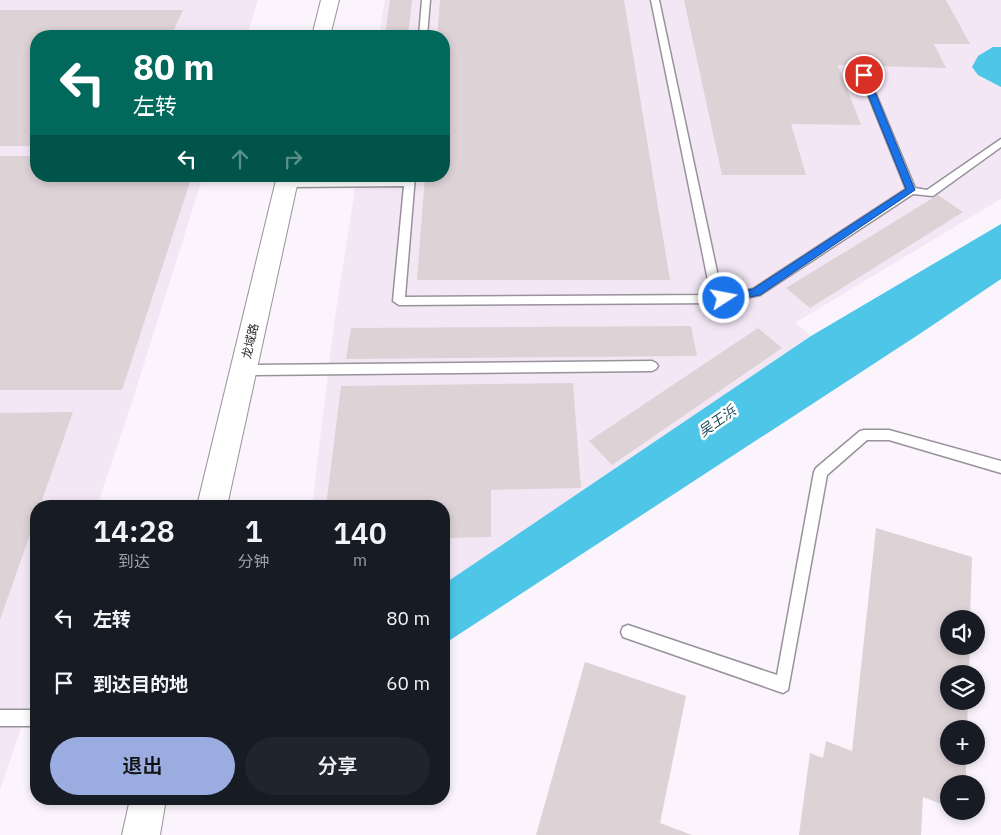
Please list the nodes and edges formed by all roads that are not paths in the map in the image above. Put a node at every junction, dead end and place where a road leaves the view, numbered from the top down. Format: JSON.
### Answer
{"nodes":[{"id":1,"x":330,"y":0,"type":"edge"},
{"id":2,"x":426,"y":0,"type":"edge"},
{"id":3,"x":655,"y":0,"type":"edge"},
{"id":4,"x":322,"y":30,"type":"edge"},
{"id":5,"x":424,"y":30,"type":"edge"},
{"id":6,"x":864,"y":75,"type":"dead end"},
{"id":7,"x":1001,"y":142,"type":"edge"},
{"id":8,"x":287,"y":182,"type":"edge"},
{"id":9,"x":410,"y":182,"type":"edge"},
{"id":10,"x":911,"y":190,"type":"junction"},
{"id":11,"x":717,"y":298,"type":"junction"},
{"id":12,"x":652,"y":366,"type":"dead end"},
{"id":13,"x":243,"y":370,"type":"junction"},
{"id":14,"x":1001,"y":467,"type":"edge"},
{"id":15,"x":213,"y":500,"type":"edge"},
{"id":16,"x":628,"y":632,"type":"dead end"},
{"id":17,"x":0,"y":718,"type":"edge"},
{"id":18,"x":30,"y":718,"type":"edge"},
{"id":19,"x":147,"y":805,"type":"edge"},
{"id":20,"x":141,"y":835,"type":"edge"}],
"edges":[{"from":1,"to":4,"type":"street"},
{"from":2,"to":5,"type":"lane"},
{"from":3,"to":11,"type":"lane"},
{"from":6,"to":10,"type":"lane"},
{"from":7,"to":10,"type":"lane"},
{"from":8,"to":13,"type":"street","name":"龙域路"},
{"from":9,"to":11,"type":"lane"},
{"from":10,"to":11,"type":"lane"},
{"from":12,"to":13,"type":"lane"},
{"from":13,"to":15,"type":"street","name":"龙域路"},
{"from":14,"to":16,"type":"lane"},
{"from":17,"to":18,"type":"lane"},
{"from":19,"to":20,"type":"street"}]}
